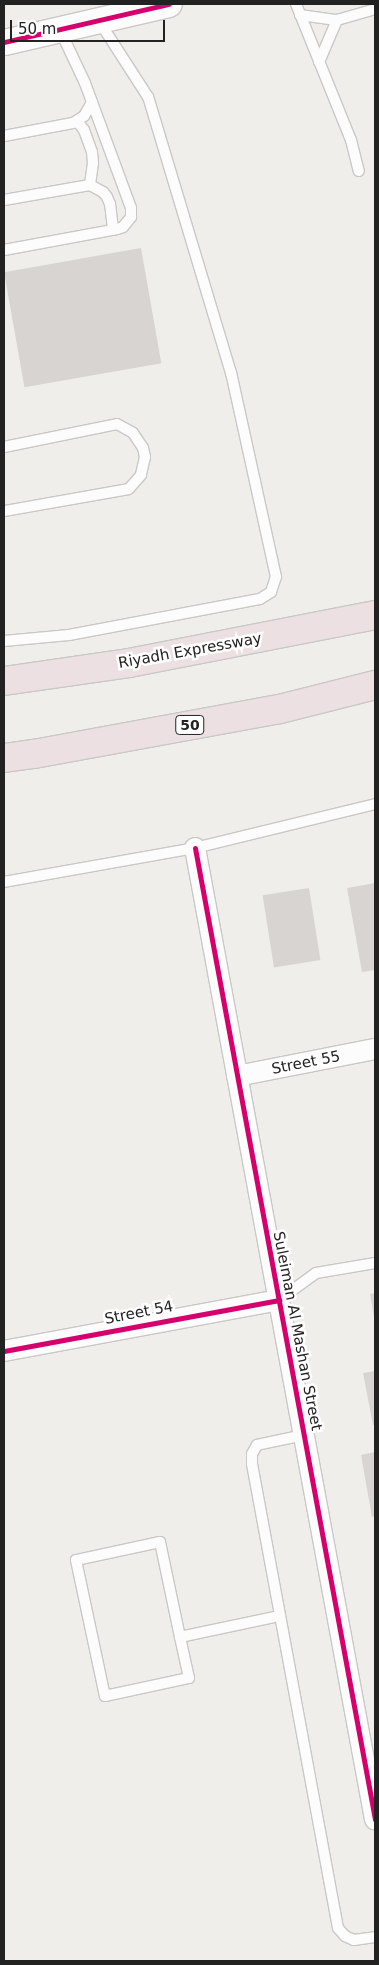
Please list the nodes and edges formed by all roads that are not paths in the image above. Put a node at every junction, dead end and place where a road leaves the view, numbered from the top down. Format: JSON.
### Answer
{"nodes":[{"id":1,"x":169,"y":4,"type":"edge"},
{"id":2,"x":296,"y":4,"type":"edge"},
{"id":3,"x":375,"y":9,"type":"edge"},
{"id":4,"x":300,"y":15,"type":"junction"},
{"id":5,"x":99,"y":20,"type":"junction"},
{"id":6,"x":337,"y":20,"type":"junction"},
{"id":7,"x":60,"y":30,"type":"junction"},
{"id":8,"x":4,"y":42,"type":"edge"},
{"id":9,"x":320,"y":62,"type":"junction"},
{"id":10,"x":92,"y":102,"type":"junction"},
{"id":11,"x":77,"y":121,"type":"junction"},
{"id":12,"x":4,"y":136,"type":"edge"},
{"id":13,"x":359,"y":171,"type":"dead end"},
{"id":14,"x":90,"y":185,"type":"junction"},
{"id":15,"x":4,"y":200,"type":"edge"},
{"id":16,"x":113,"y":230,"type":"junction"},
{"id":17,"x":4,"y":250,"type":"edge"},
{"id":18,"x":4,"y":447,"type":"edge"},
{"id":19,"x":4,"y":511,"type":"edge"},
{"id":20,"x":375,"y":615,"type":"edge"},
{"id":21,"x":4,"y":641,"type":"edge"},
{"id":22,"x":4,"y":681,"type":"edge"},
{"id":23,"x":375,"y":685,"type":"edge"},
{"id":24,"x":4,"y":758,"type":"edge"},
{"id":25,"x":375,"y":804,"type":"edge"},
{"id":26,"x":195,"y":848,"type":"junction"},
{"id":27,"x":4,"y":882,"type":"edge"},
{"id":28,"x":375,"y":1050,"type":"edge"},
{"id":29,"x":237,"y":1076,"type":"junction"},
{"id":30,"x":375,"y":1262,"type":"edge"},
{"id":31,"x":279,"y":1300,"type":"junction"},
{"id":32,"x":4,"y":1351,"type":"edge"},
{"id":33,"x":304,"y":1435,"type":"junction"},
{"id":34,"x":280,"y":1616,"type":"junction"},
{"id":35,"x":180,"y":1637,"type":"junction"},
{"id":36,"x":374,"y":1810,"type":"edge"},
{"id":37,"x":375,"y":1937,"type":"edge"}],
"edges":[{"from":1,"to":5,"type":"street"},
{"from":2,"to":4,"type":"lane"},
{"from":3,"to":6,"type":"lane"},
{"from":4,"to":6,"type":"lane"},
{"from":4,"to":9,"type":"lane"},
{"from":5,"to":7,"type":"street"},
{"from":5,"to":21,"type":"lane"},
{"from":6,"to":9,"type":"lane"},
{"from":7,"to":8,"type":"street"},
{"from":7,"to":10,"type":"lane"},
{"from":9,"to":13,"type":"lane"},
{"from":10,"to":11,"type":"lane"},
{"from":10,"to":16,"type":"lane"},
{"from":11,"to":12,"type":"lane"},
{"from":11,"to":14,"type":"lane"},
{"from":14,"to":15,"type":"lane"},
{"from":14,"to":16,"type":"lane"},
{"from":16,"to":17,"type":"lane"},
{"from":18,"to":19,"type":"lane"},
{"from":20,"to":22,"type":"highway","name":"Riyadh Expressway"},
{"from":23,"to":24,"type":"highway","number":"50"},
{"from":25,"to":26,"type":"lane"},
{"from":26,"to":27,"type":"lane"},
{"from":26,"to":29,"type":"street","name":"Suleiman Al Mashan Street"},
{"from":28,"to":29,"type":"street","name":"Street 55"},
{"from":29,"to":31,"type":"street","name":"Suleiman Al Mashan Street"},
{"from":30,"to":31,"type":"lane"},
{"from":31,"to":32,"type":"street","name":"Street 54"},
{"from":31,"to":33,"type":"street","name":"Suleiman Al Mashan Street"},
{"from":33,"to":34,"type":"lane"},
{"from":33,"to":36,"type":"street","name":"Suleiman Al Mashan Street"},
{"from":34,"to":35,"type":"lane"},
{"from":34,"to":37,"type":"lane"},
{"from":35,"to":35,"type":"lane"}]}
